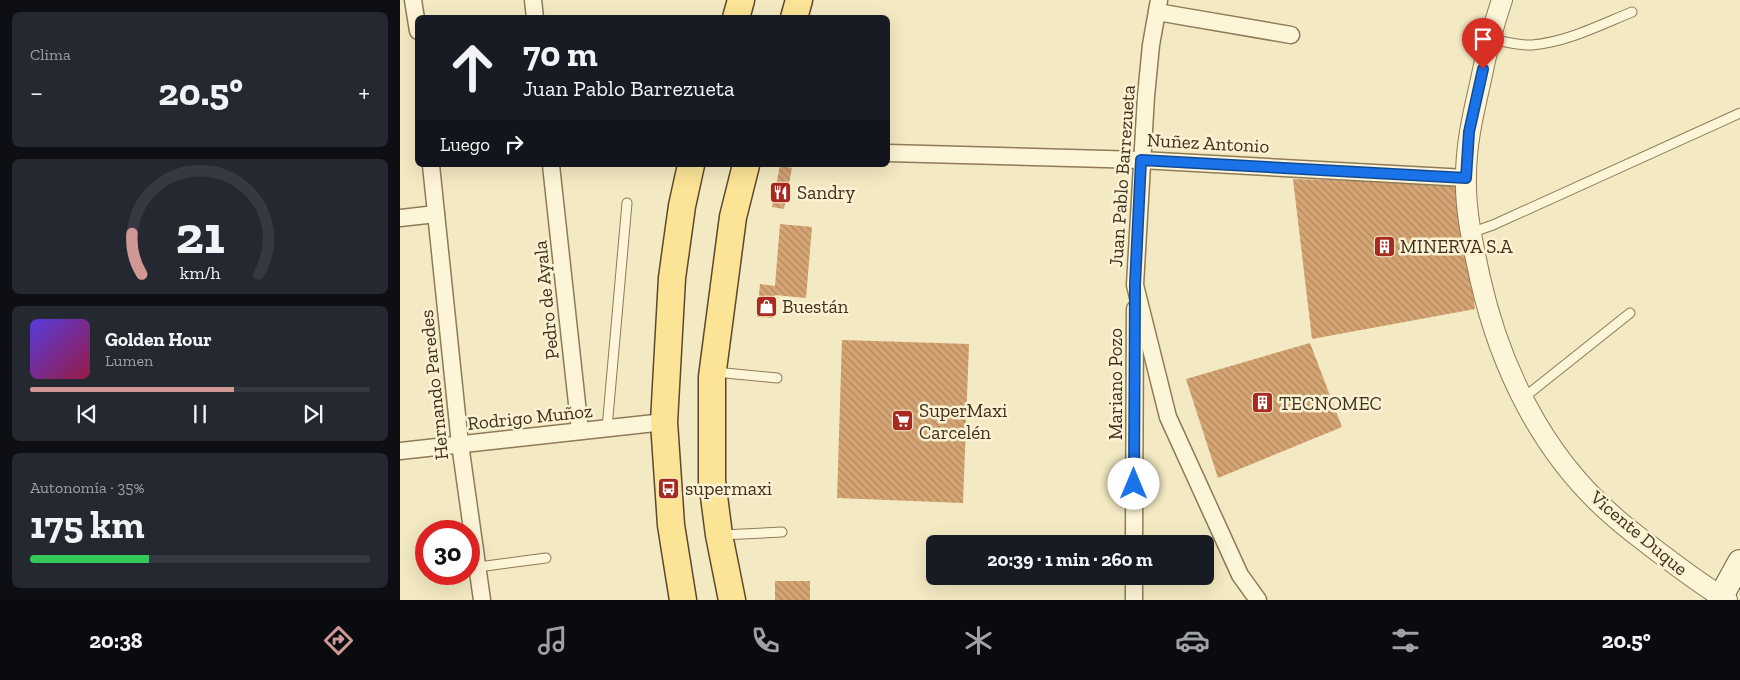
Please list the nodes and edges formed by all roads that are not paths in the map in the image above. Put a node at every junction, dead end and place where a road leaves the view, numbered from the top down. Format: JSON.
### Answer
{"nodes":[{"id":1,"x":413,"y":0,"type":"edge"},
{"id":2,"x":533,"y":0,"type":"edge"},
{"id":3,"x":741,"y":0,"type":"edge"},
{"id":4,"x":800,"y":0,"type":"edge"},
{"id":5,"x":1502,"y":0,"type":"edge"},
{"id":6,"x":1158,"y":6,"type":"edge"},
{"id":7,"x":1632,"y":12,"type":"dead end"},
{"id":8,"x":415,"y":15,"type":"edge"},
{"id":9,"x":535,"y":15,"type":"edge"},
{"id":10,"x":737,"y":15,"type":"edge"},
{"id":11,"x":795,"y":15,"type":"edge"},
{"id":12,"x":1292,"y":35,"type":"dead end"},
{"id":13,"x":1489,"y":39,"type":"junction"},
{"id":14,"x":1740,"y":113,"type":"edge"},
{"id":15,"x":890,"y":154,"type":"edge"},
{"id":16,"x":1141,"y":160,"type":"junction"},
{"id":17,"x":431,"y":167,"type":"edge"},
{"id":18,"x":551,"y":167,"type":"edge"},
{"id":19,"x":691,"y":167,"type":"edge"},
{"id":20,"x":746,"y":167,"type":"edge"},
{"id":21,"x":1466,"y":178,"type":"junction"},
{"id":22,"x":627,"y":203,"type":"dead end"},
{"id":23,"x":436,"y":214,"type":"junction"},
{"id":24,"x":400,"y":218,"type":"edge"},
{"id":25,"x":1470,"y":233,"type":"junction"},
{"id":26,"x":1135,"y":285,"type":"junction"},
{"id":27,"x":1630,"y":313,"type":"dead end"},
{"id":28,"x":713,"y":372,"type":"junction"},
{"id":29,"x":777,"y":378,"type":"dead end"},
{"id":30,"x":1522,"y":399,"type":"junction"},
{"id":31,"x":664,"y":422,"type":"junction"},
{"id":32,"x":607,"y":428,"type":"junction"},
{"id":33,"x":580,"y":432,"type":"junction"},
{"id":34,"x":460,"y":444,"type":"junction"},
{"id":35,"x":400,"y":450,"type":"edge"},
{"id":36,"x":471,"y":520,"type":"edge"},
{"id":37,"x":782,"y":532,"type":"dead end"},
{"id":38,"x":719,"y":535,"type":"junction"},
{"id":39,"x":1134,"y":535,"type":"edge"},
{"id":40,"x":546,"y":558,"type":"dead end"},
{"id":41,"x":1740,"y":562,"type":"edge"},
{"id":42,"x":480,"y":567,"type":"edge"},
{"id":43,"x":480,"y":584,"type":"edge"},
{"id":44,"x":1134,"y":585,"type":"edge"},
{"id":45,"x":1723,"y":599,"type":"edge"},
{"id":46,"x":482,"y":600,"type":"edge"},
{"id":47,"x":683,"y":600,"type":"edge"},
{"id":48,"x":732,"y":600,"type":"edge"},
{"id":49,"x":1134,"y":600,"type":"edge"},
{"id":50,"x":1258,"y":600,"type":"edge"}],
"edges":[{"from":1,"to":8,"type":"street"},
{"from":2,"to":9,"type":"street"},
{"from":3,"to":10,"type":"main road"},
{"from":4,"to":11,"type":"main road"},
{"from":5,"to":13,"type":"street","name":"Vicente Duque"},
{"from":6,"to":12,"type":"street"},
{"from":6,"to":16,"type":"street","name":"Juan Pablo Barrezueta"},
{"from":7,"to":13,"type":"lane"},
{"from":13,"to":21,"type":"street","name":"Vicente Duque"},
{"from":14,"to":25,"type":"lane"},
{"from":15,"to":16,"type":"street","name":"Nuñez Antonio"},
{"from":16,"to":21,"type":"street","name":"Nuñez Antonio"},
{"from":16,"to":26,"type":"street","name":"Juan Pablo Barrezueta"},
{"from":17,"to":23,"type":"street","name":"Hernando Paredes"},
{"from":18,"to":33,"type":"street","name":"Pedro de Ayala"},
{"from":19,"to":31,"type":"main road"},
{"from":20,"to":28,"type":"main road"},
{"from":21,"to":25,"type":"street","name":"Vicente Duque"},
{"from":22,"to":32,"type":"lane"},
{"from":23,"to":24,"type":"street"},
{"from":23,"to":34,"type":"street","name":"Hernando Paredes"},
{"from":25,"to":30,"type":"street","name":"Vicente Duque"},
{"from":26,"to":39,"type":"street","name":"Mariano Pozo"},
{"from":26,"to":50,"type":"street","name":"Juan Pablo Barrezueta"},
{"from":27,"to":30,"type":"lane"},
{"from":28,"to":29,"type":"lane"},
{"from":28,"to":38,"type":"main road"},
{"from":30,"to":45,"type":"street","name":"Vicente Duque"},
{"from":31,"to":32,"type":"street","name":"Rodrigo Muñoz"},
{"from":31,"to":47,"type":"main road"},
{"from":32,"to":33,"type":"street","name":"Rodrigo Muñoz"},
{"from":33,"to":34,"type":"street","name":"Rodrigo Muñoz"},
{"from":34,"to":35,"type":"street","name":"Rodrigo Muñoz"},
{"from":34,"to":36,"type":"street","name":"Hernando Paredes"},
{"from":37,"to":38,"type":"lane"},
{"from":38,"to":48,"type":"main road"},
{"from":40,"to":42,"type":"lane"},
{"from":41,"to":45,"type":"main road"},
{"from":43,"to":46,"type":"street","name":"Hernando Paredes"},
{"from":44,"to":49,"type":"street"}]}
